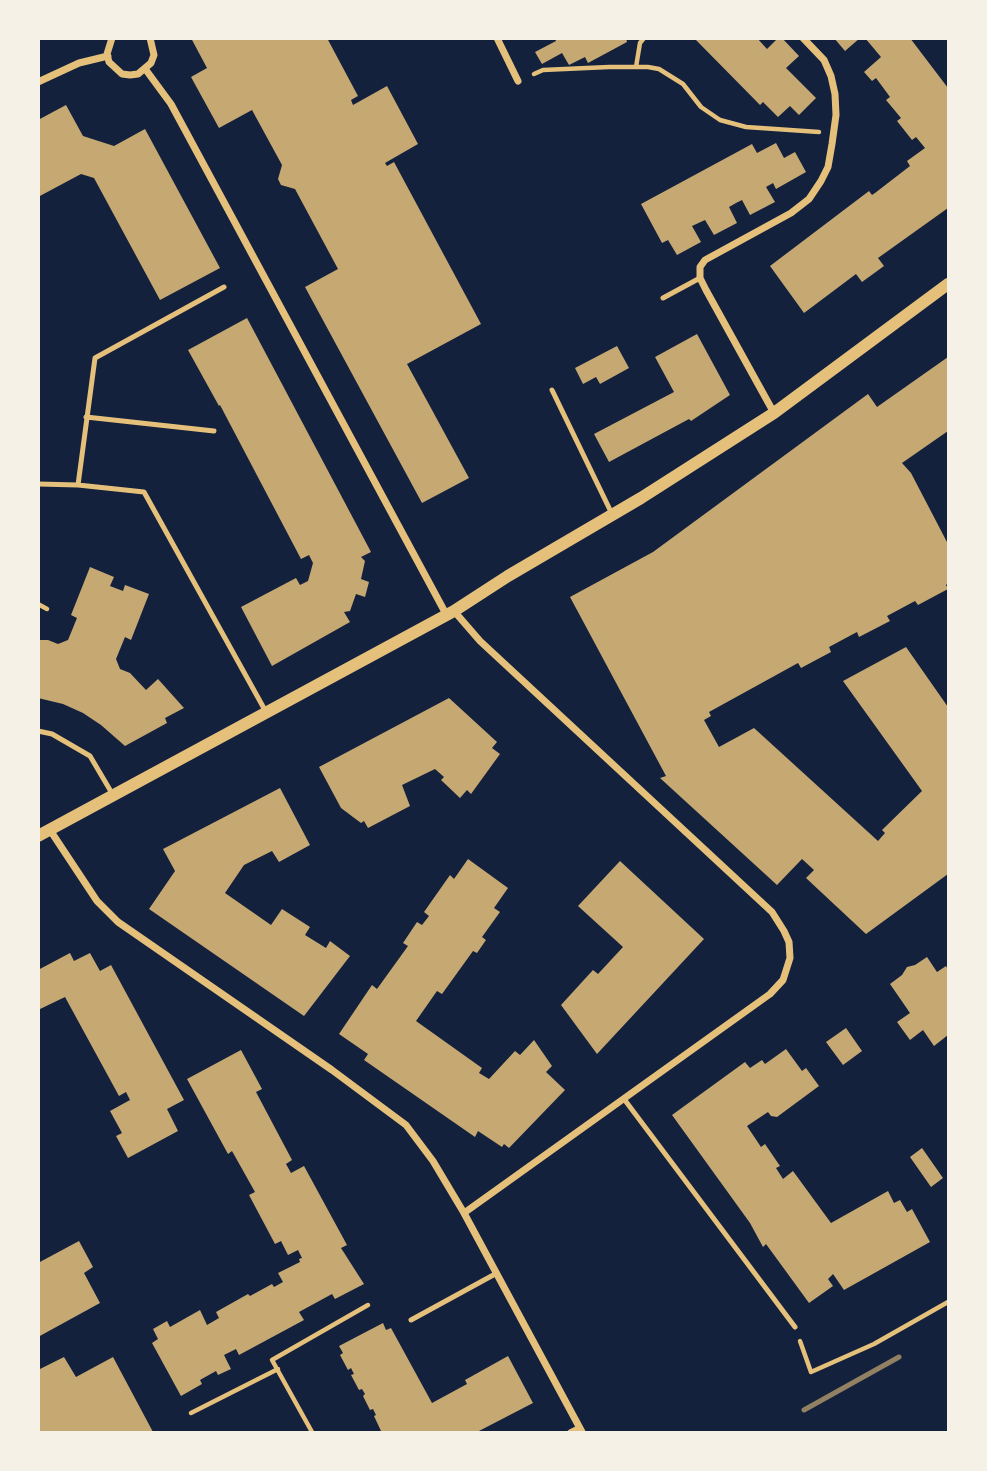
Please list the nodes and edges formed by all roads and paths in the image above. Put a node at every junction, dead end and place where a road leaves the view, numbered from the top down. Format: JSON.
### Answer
{"nodes":[{"id":1,"x":112,"y":38,"type":"edge"},
{"id":2,"x":150,"y":38,"type":"edge"},
{"id":3,"x":497,"y":38,"type":"edge"},
{"id":4,"x":644,"y":38,"type":"edge"},
{"id":5,"x":803,"y":38,"type":"edge"},
{"id":6,"x":108,"y":56,"type":"junction"},
{"id":7,"x":636,"y":67,"type":"junction"},
{"id":8,"x":146,"y":70,"type":"junction"},
{"id":9,"x":517,"y":81,"type":"joint"},
{"id":10,"x":38,"y":82,"type":"edge"},
{"id":11,"x":834,"y":133,"type":"junction"},
{"id":12,"x":700,"y":278,"type":"junction"},
{"id":13,"x":948,"y":284,"type":"edge"},
{"id":14,"x":224,"y":287,"type":"dead end"},
{"id":15,"x":663,"y":298,"type":"dead end"},
{"id":16,"x":552,"y":390,"type":"dead end"},
{"id":17,"x":774,"y":413,"type":"junction"},
{"id":18,"x":86,"y":417,"type":"junction"},
{"id":19,"x":214,"y":431,"type":"dead end"},
{"id":20,"x":38,"y":484,"type":"edge"},
{"id":21,"x":78,"y":485,"type":"junction"},
{"id":22,"x":612,"y":514,"type":"junction"},
{"id":23,"x":38,"y":604,"type":"edge"},
{"id":24,"x":47,"y":609,"type":"dead end"},
{"id":25,"x":450,"y":613,"type":"junction"},
{"id":26,"x":266,"y":712,"type":"junction"},
{"id":27,"x":38,"y":730,"type":"edge"},
{"id":28,"x":113,"y":795,"type":"junction"},
{"id":29,"x":44,"y":833,"type":"edge"},
{"id":30,"x":624,"y":1099,"type":"junction"},
{"id":31,"x":464,"y":1213,"type":"junction"},
{"id":32,"x":496,"y":1273,"type":"junction"},
{"id":33,"x":948,"y":1302,"type":"edge"},
{"id":34,"x":368,"y":1305,"type":"dead end"},
{"id":35,"x":411,"y":1320,"type":"dead end"},
{"id":36,"x":795,"y":1327,"type":"joint"},
{"id":37,"x":278,"y":1369,"type":"junction"},
{"id":38,"x":191,"y":1413,"type":"dead end"},
{"id":39,"x":581,"y":1430,"type":"edge"},
{"id":40,"x":312,"y":1433,"type":"edge"},
{"id":41,"x":569,"y":1433,"type":"edge"}],
"edges":[{"from":1,"to":6,"type":"street"},
{"from":2,"to":8,"type":"street"},
{"from":3,"to":9,"type":"street"},
{"from":4,"to":7,"type":"path"},
{"from":5,"to":11,"type":"street"},
{"from":6,"to":8,"type":"street"},
{"from":6,"to":10,"type":"street"},
{"from":7,"to":9,"type":"path"},
{"from":7,"to":11,"type":"path"},
{"from":8,"to":25,"type":"street"},
{"from":11,"to":12,"type":"street"},
{"from":12,"to":15,"type":"lane"},
{"from":12,"to":17,"type":"street"},
{"from":13,"to":17,"type":"street"},
{"from":14,"to":18,"type":"lane"},
{"from":16,"to":22,"type":"lane"},
{"from":17,"to":22,"type":"street"},
{"from":18,"to":19,"type":"lane"},
{"from":18,"to":21,"type":"lane"},
{"from":20,"to":21,"type":"lane"},
{"from":21,"to":26,"type":"lane"},
{"from":22,"to":25,"type":"street"},
{"from":23,"to":24,"type":"path"},
{"from":25,"to":26,"type":"street"},
{"from":25,"to":30,"type":"street"},
{"from":26,"to":28,"type":"street"},
{"from":27,"to":28,"type":"lane"},
{"from":28,"to":29,"type":"street"},
{"from":29,"to":31,"type":"street"},
{"from":30,"to":31,"type":"street"},
{"from":30,"to":36,"type":"lane"},
{"from":31,"to":32,"type":"street"},
{"from":32,"to":35,"type":"lane"},
{"from":32,"to":39,"type":"street"},
{"from":33,"to":36,"type":"path"},
{"from":34,"to":37,"type":"path"},
{"from":37,"to":38,"type":"path"},
{"from":37,"to":40,"type":"path"},
{"from":39,"to":41,"type":"lane"}]}
